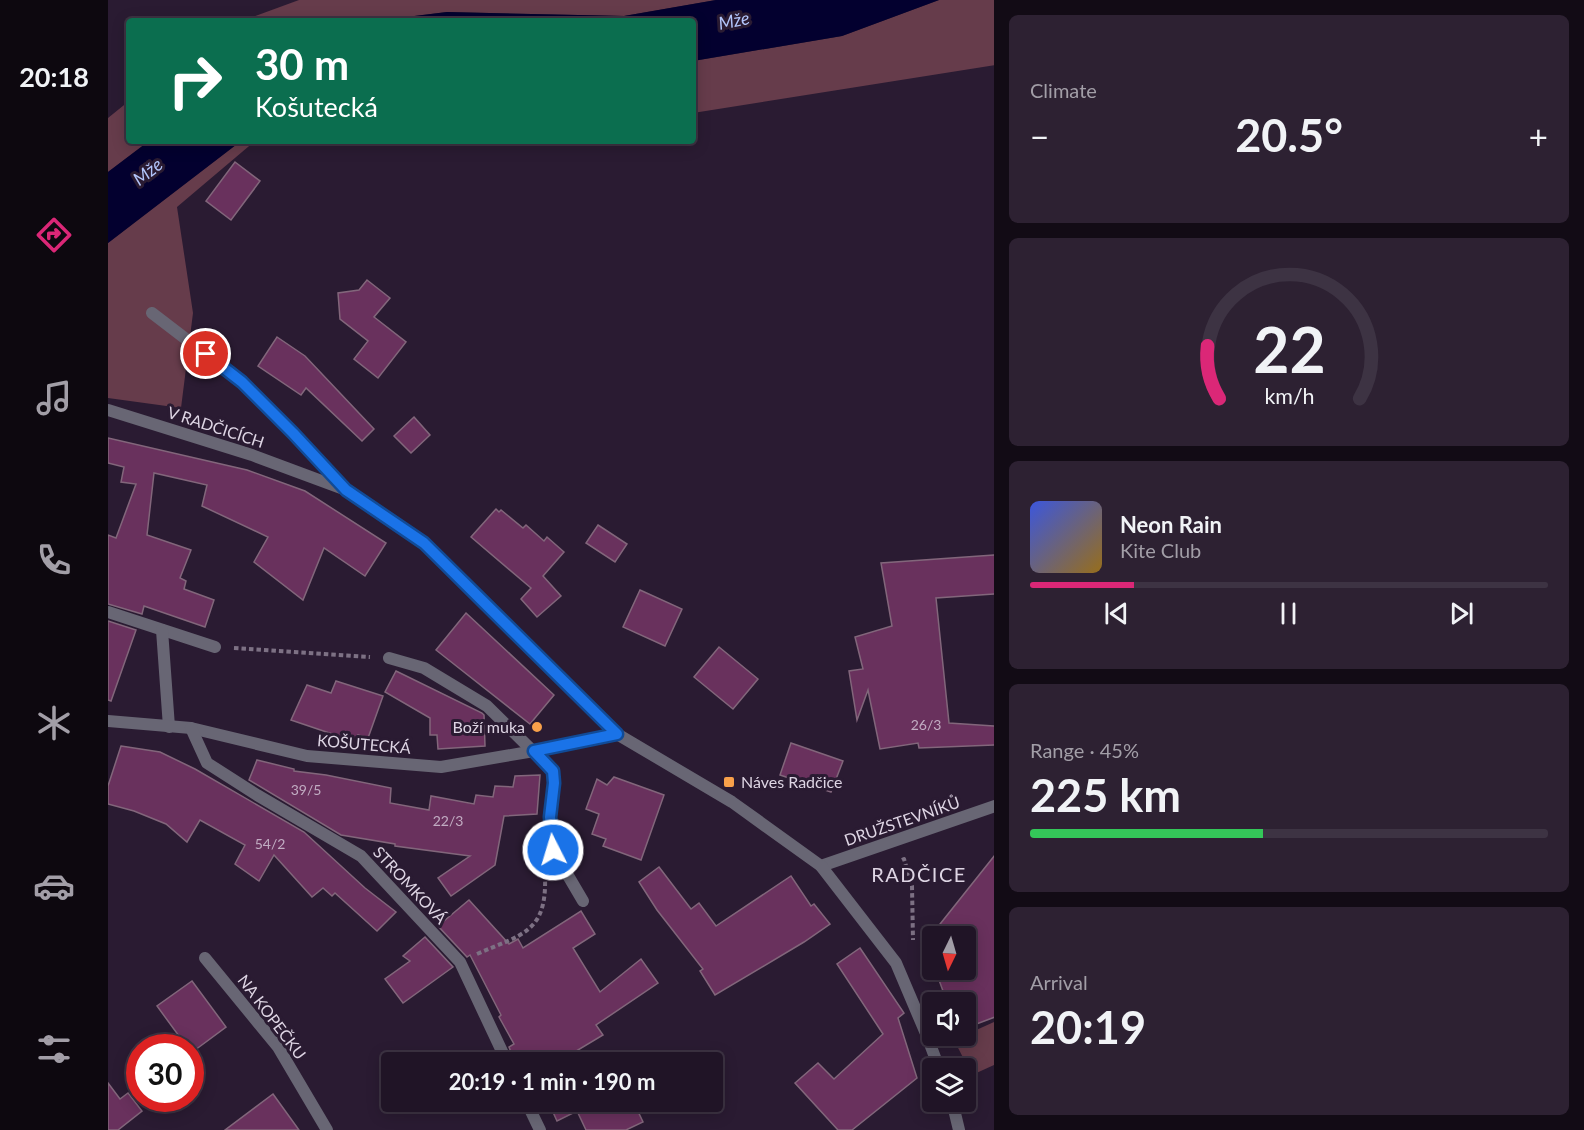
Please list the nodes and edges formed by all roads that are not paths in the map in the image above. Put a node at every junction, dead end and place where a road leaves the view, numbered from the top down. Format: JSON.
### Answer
{"nodes":[{"id":1,"x":152,"y":313,"type":"dead end"},
{"id":2,"x":108,"y":410,"type":"edge"},
{"id":3,"x":346,"y":490,"type":"junction"},
{"id":4,"x":108,"y":612,"type":"edge"},
{"id":5,"x":162,"y":630,"type":"junction"},
{"id":6,"x":215,"y":647,"type":"road end"},
{"id":7,"x":389,"y":658,"type":"road end"},
{"id":8,"x":108,"y":721,"type":"edge"},
{"id":9,"x":169,"y":726,"type":"junction"},
{"id":10,"x":191,"y":729,"type":"junction"},
{"id":11,"x":617,"y":734,"type":"junction"},
{"id":12,"x":534,"y":751,"type":"junction"},
{"id":13,"x":994,"y":806,"type":"edge"},
{"id":14,"x":820,"y":866,"type":"junction"},
{"id":15,"x":583,"y":901,"type":"dead end"},
{"id":16,"x":205,"y":958,"type":"dead end"},
{"id":17,"x":502,"y":1052,"type":"edge"},
{"id":18,"x":935,"y":1058,"type":"edge"},
{"id":19,"x":530,"y":1112,"type":"edge"},
{"id":20,"x":955,"y":1112,"type":"edge"},
{"id":21,"x":537,"y":1129,"type":"edge"},
{"id":22,"x":327,"y":1130,"type":"edge"},
{"id":23,"x":959,"y":1130,"type":"edge"}],
"edges":[{"from":1,"to":3,"type":"street","name":"V RADČICÍCH"},
{"from":2,"to":3,"type":"street","name":"V RADČICÍCH"},
{"from":3,"to":11,"type":"street","name":"V RADČICÍCH"},
{"from":4,"to":5,"type":"street"},
{"from":5,"to":6,"type":"street"},
{"from":5,"to":9,"type":"street"},
{"from":7,"to":12,"type":"street"},
{"from":8,"to":9,"type":"street","name":"KOŠUTECKÁ"},
{"from":9,"to":10,"type":"street","name":"KOŠUTECKÁ"},
{"from":10,"to":12,"type":"street","name":"KOŠUTECKÁ"},
{"from":10,"to":17,"type":"street","name":"STROMKOVÁ"},
{"from":11,"to":12,"type":"street","name":"KOŠUTECKÁ"},
{"from":11,"to":14,"type":"street","name":"V RADČICÍCH"},
{"from":12,"to":15,"type":"street"},
{"from":13,"to":14,"type":"street","name":"DRUŽSTEVNÍKŮ"},
{"from":14,"to":18,"type":"street","name":"V RADČICÍCH"},
{"from":16,"to":22,"type":"street","name":"NA KOPEČKU"},
{"from":19,"to":21,"type":"street"},
{"from":20,"to":23,"type":"street"}]}
